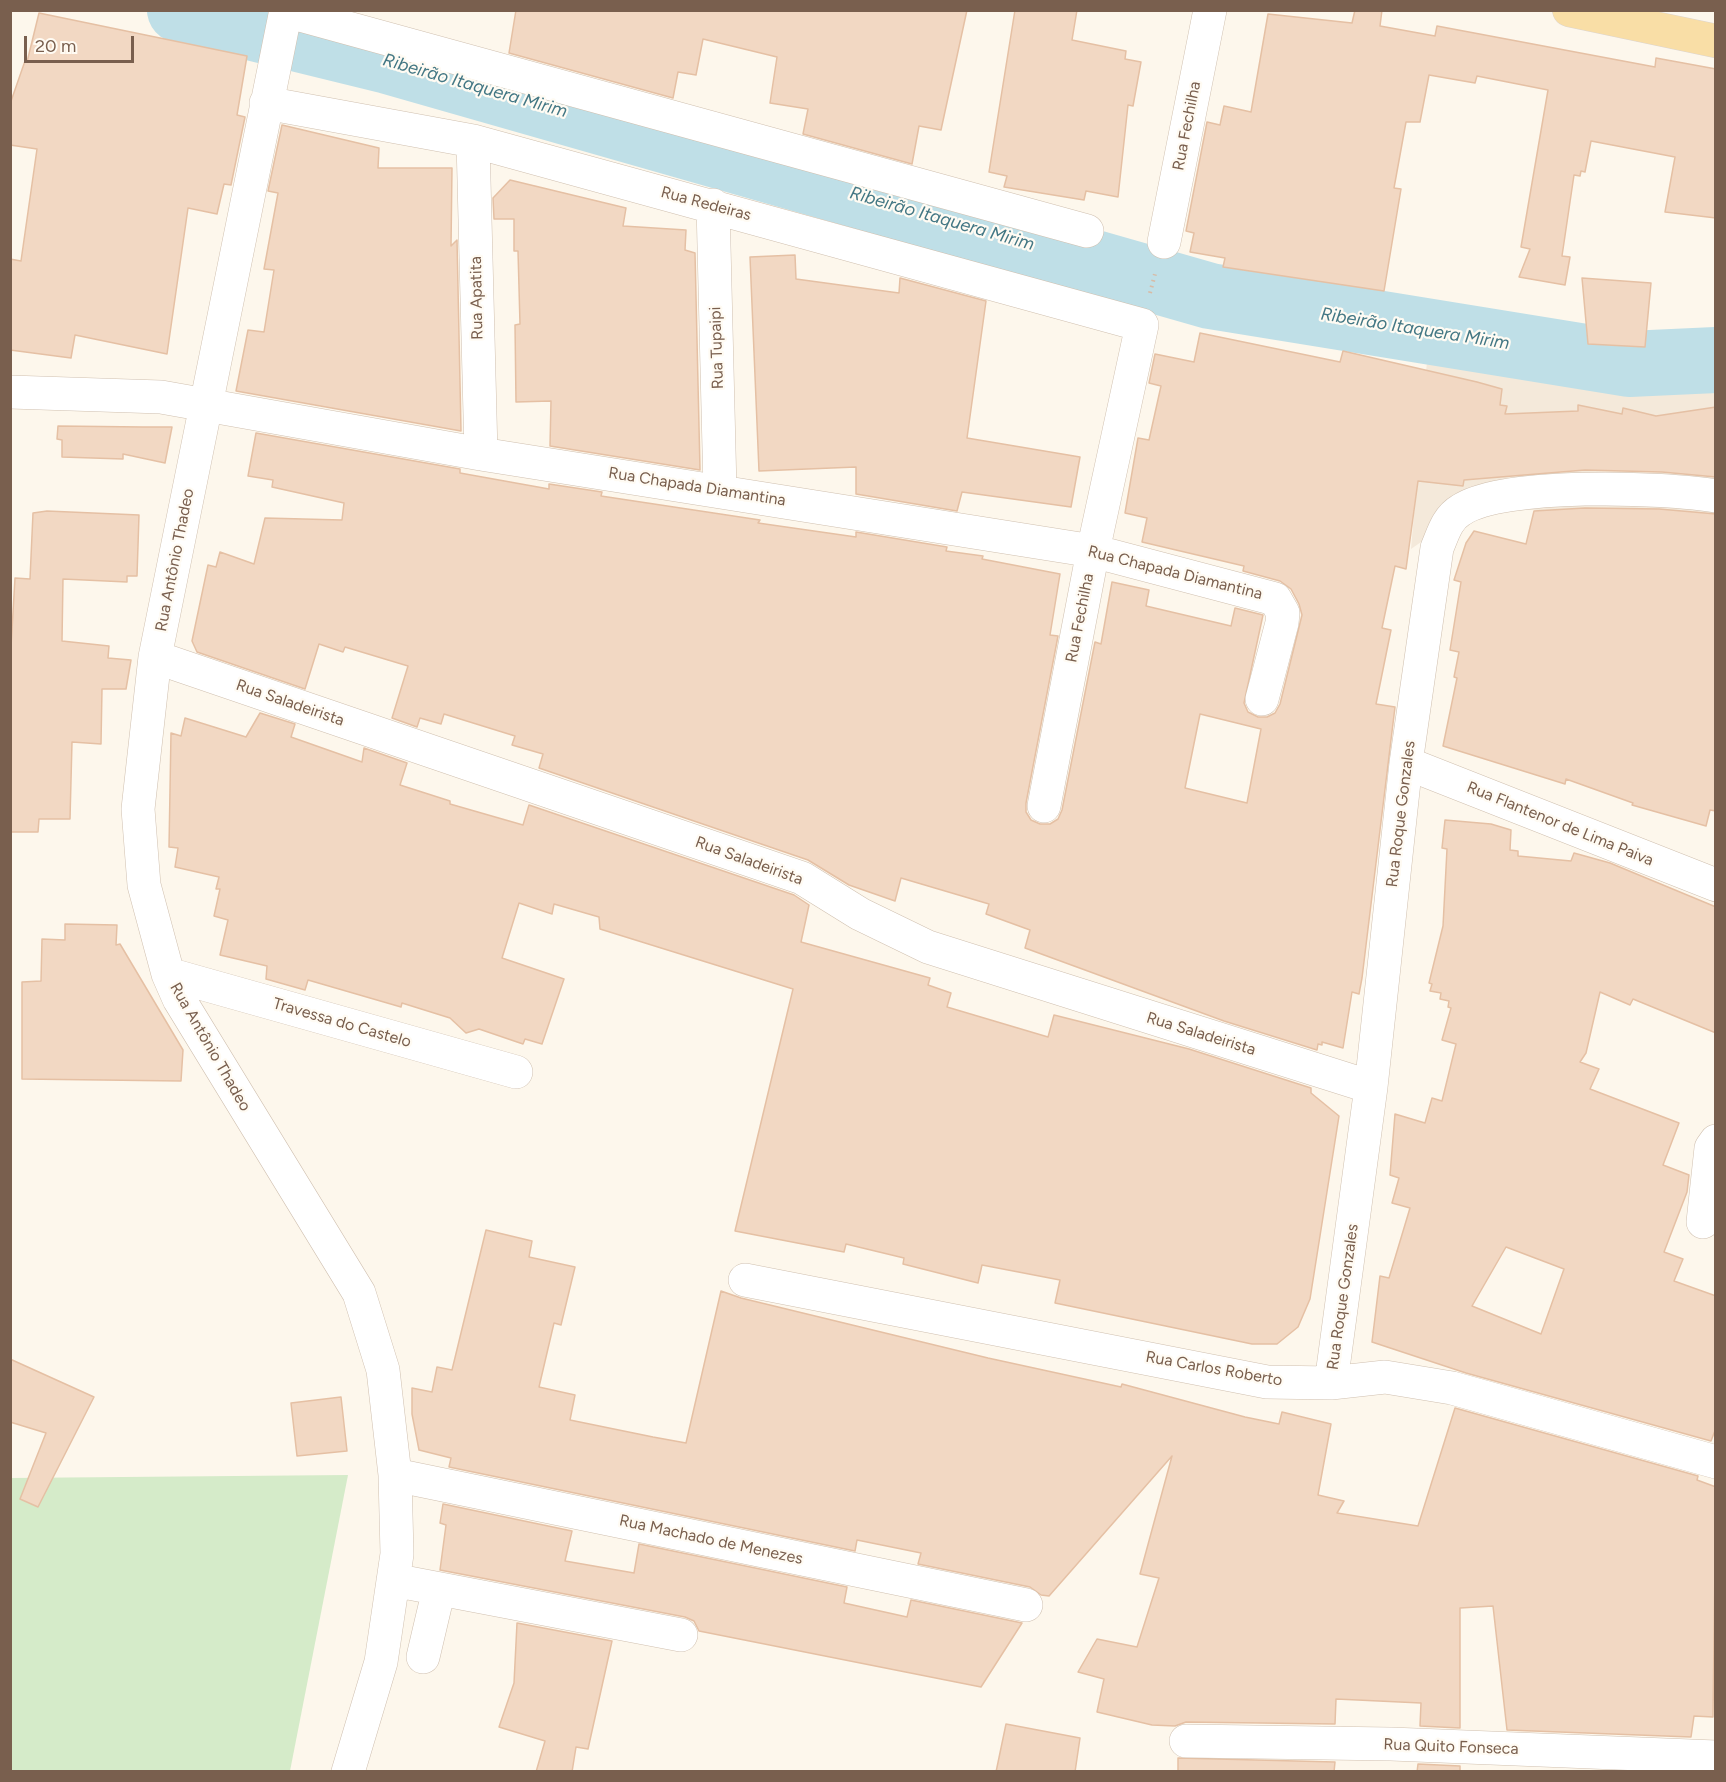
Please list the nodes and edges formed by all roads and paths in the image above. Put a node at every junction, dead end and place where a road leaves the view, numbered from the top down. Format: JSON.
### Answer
{"nodes":[{"id":1,"x":1210,"y":10,"type":"edge"},
{"id":2,"x":1569,"y":10,"type":"edge"},
{"id":3,"x":285,"y":14,"type":"edge"},
{"id":4,"x":1716,"y":41,"type":"edge"},
{"id":5,"x":266,"y":103,"type":"junction"},
{"id":6,"x":473,"y":141,"type":"junction"},
{"id":7,"x":713,"y":205,"type":"junction"},
{"id":8,"x":1088,"y":231,"type":"dead end"},
{"id":9,"x":1160,"y":255,"type":"joint"},
{"id":10,"x":1145,"y":312,"type":"junction"},
{"id":11,"x":10,"y":392,"type":"edge"},
{"id":12,"x":205,"y":407,"type":"junction"},
{"id":13,"x":481,"y":454,"type":"junction"},
{"id":14,"x":720,"y":490,"type":"junction"},
{"id":15,"x":1716,"y":496,"type":"edge"},
{"id":16,"x":1093,"y":551,"type":"junction"},
{"id":17,"x":155,"y":657,"type":"junction"},
{"id":18,"x":1262,"y":699,"type":"dead end"},
{"id":19,"x":1406,"y":763,"type":"junction"},
{"id":20,"x":1044,"y":806,"type":"dead end"},
{"id":21,"x":1716,"y":885,"type":"edge"},
{"id":22,"x":168,"y":974,"type":"junction"},
{"id":23,"x":516,"y":1072,"type":"dead end"},
{"id":24,"x":1371,"y":1087,"type":"junction"},
{"id":25,"x":1716,"y":1141,"type":"edge"},
{"id":26,"x":1703,"y":1222,"type":"dead end"},
{"id":27,"x":745,"y":1280,"type":"dead end"},
{"id":28,"x":1331,"y":1383,"type":"junction"},
{"id":29,"x":1716,"y":1462,"type":"edge"},
{"id":30,"x":395,"y":1475,"type":"junction"},
{"id":31,"x":393,"y":1580,"type":"junction"},
{"id":32,"x":440,"y":1589,"type":"junction"},
{"id":33,"x":1026,"y":1605,"type":"dead end"},
{"id":34,"x":681,"y":1635,"type":"dead end"},
{"id":35,"x":423,"y":1658,"type":"dead end"},
{"id":36,"x":1186,"y":1741,"type":"dead end"},
{"id":37,"x":1716,"y":1757,"type":"edge"},
{"id":38,"x":348,"y":1772,"type":"edge"}],
"edges":[{"from":1,"to":9,"type":"street","name":"Rua Fechilha"},
{"from":2,"to":4,"type":"main road"},
{"from":3,"to":5,"type":"street","name":"Rua Antônio Thadeo"},
{"from":3,"to":8,"type":"street"},
{"from":5,"to":6,"type":"street","name":"Rua Redeiras"},
{"from":5,"to":12,"type":"street","name":"Rua Antônio Thadeo"},
{"from":6,"to":7,"type":"street","name":"Rua Redeiras"},
{"from":6,"to":13,"type":"street","name":"Rua Apatita"},
{"from":7,"to":10,"type":"street","name":"Rua Redeiras"},
{"from":7,"to":14,"type":"street","name":"Rua Tupaipi"},
{"from":9,"to":10,"type":"path"},
{"from":10,"to":16,"type":"street","name":"Rua Fechilha"},
{"from":11,"to":12,"type":"street","name":"Rua Chapada Diamantina"},
{"from":12,"to":13,"type":"street","name":"Rua Chapada Diamantina"},
{"from":12,"to":17,"type":"street","name":"Rua Antônio Thadeo"},
{"from":13,"to":14,"type":"street","name":"Rua Chapada Diamantina"},
{"from":14,"to":16,"type":"street","name":"Rua Chapada Diamantina"},
{"from":15,"to":19,"type":"street","name":"Rua Roque Gonzales"},
{"from":16,"to":18,"type":"street","name":"Rua Chapada Diamantina"},
{"from":16,"to":20,"type":"street","name":"Rua Fechilha"},
{"from":17,"to":22,"type":"street","name":"Rua Antônio Thadeo"},
{"from":17,"to":24,"type":"street","name":"Rua Saladeirista"},
{"from":19,"to":21,"type":"street","name":"Rua Flantenor de Lima Paiva"},
{"from":19,"to":24,"type":"street","name":"Rua Roque Gonzales"},
{"from":22,"to":23,"type":"street","name":"Travessa do Castelo"},
{"from":22,"to":30,"type":"street","name":"Rua Antônio Thadeo"},
{"from":24,"to":28,"type":"street","name":"Rua Roque Gonzales"},
{"from":25,"to":26,"type":"street"},
{"from":27,"to":28,"type":"street","name":"Rua Carlos Roberto"},
{"from":28,"to":29,"type":"street","name":"Rua Carlos Roberto"},
{"from":30,"to":31,"type":"street","name":"Rua Antônio Thadeo"},
{"from":30,"to":33,"type":"street","name":"Rua Machado de Menezes"},
{"from":31,"to":32,"type":"street"},
{"from":31,"to":38,"type":"street","name":"Rua Antônio Thadeo"},
{"from":32,"to":34,"type":"street"},
{"from":32,"to":35,"type":"street"},
{"from":36,"to":37,"type":"street","name":"Rua Quito Fonseca"}]}
